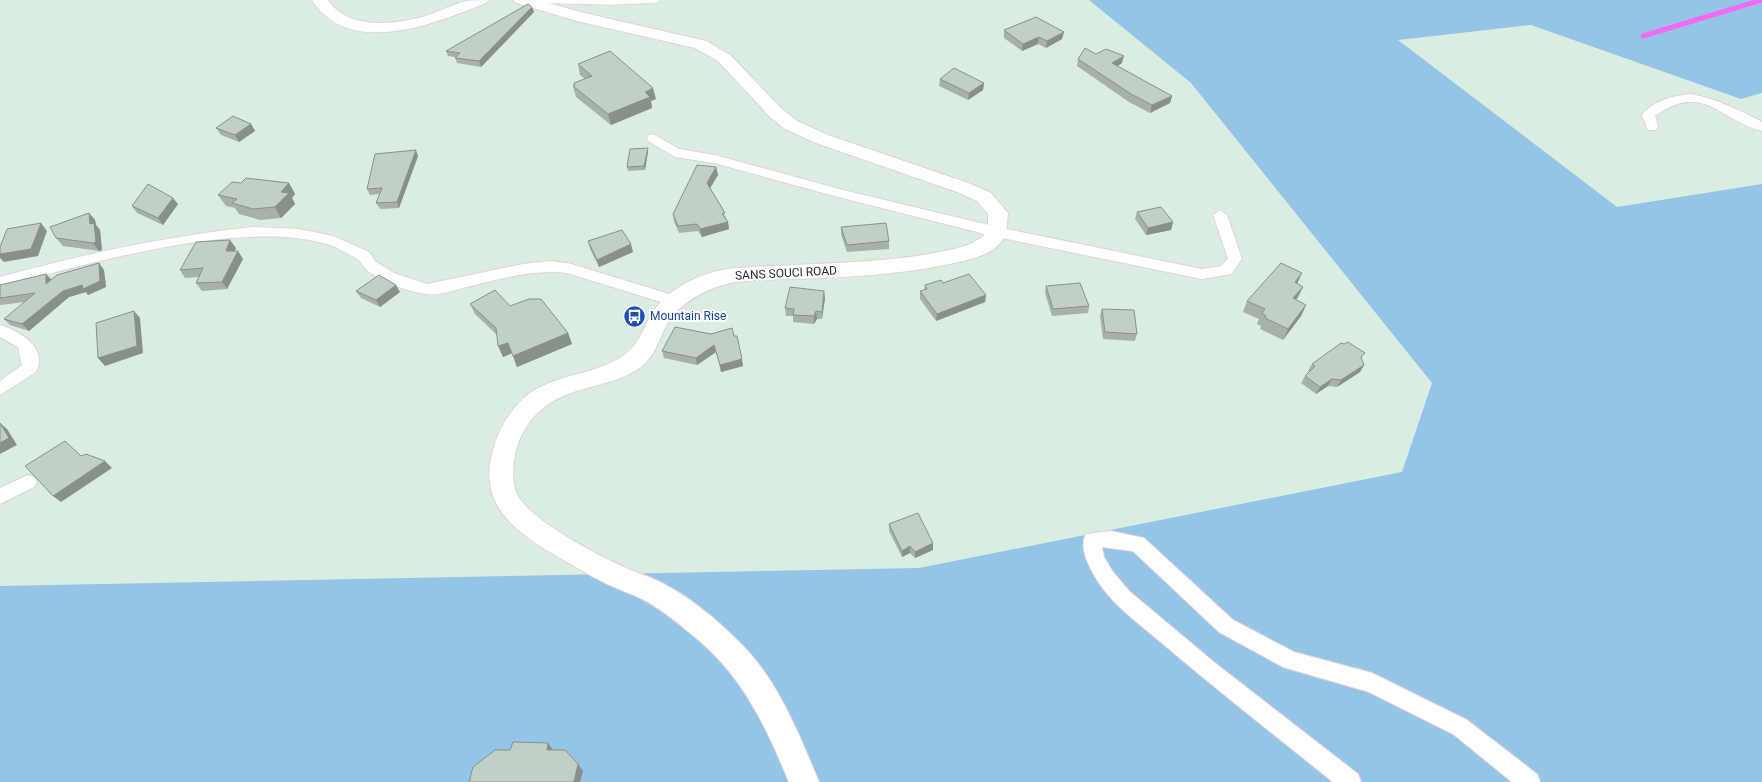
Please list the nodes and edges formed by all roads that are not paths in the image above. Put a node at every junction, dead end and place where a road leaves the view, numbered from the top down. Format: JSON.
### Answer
{"nodes":[{"id":1,"x":320,"y":0,"type":"edge"},
{"id":2,"x":481,"y":0,"type":"edge"},
{"id":3,"x":522,"y":0,"type":"edge"},
{"id":4,"x":656,"y":0,"type":"edge"},
{"id":5,"x":1652,"y":127,"type":"dead end"},
{"id":6,"x":1762,"y":127,"type":"edge"},
{"id":7,"x":653,"y":138,"type":"dead end"},
{"id":8,"x":1220,"y":215,"type":"dead end"},
{"id":9,"x":998,"y":232,"type":"junction"},
{"id":10,"x":0,"y":282,"type":"edge"},
{"id":11,"x":674,"y":301,"type":"junction"},
{"id":12,"x":0,"y":331,"type":"edge"},
{"id":13,"x":0,"y":389,"type":"edge"},
{"id":14,"x":28,"y":482,"type":"edge"},
{"id":15,"x":0,"y":497,"type":"edge"},
{"id":16,"x":804,"y":782,"type":"edge"},
{"id":17,"x":1350,"y":782,"type":"edge"},
{"id":18,"x":1529,"y":782,"type":"edge"}],
"edges":[{"from":1,"to":2,"type":"main road"},
{"from":3,"to":4,"type":"lane"},
{"from":3,"to":9,"type":"main road"},
{"from":5,"to":6,"type":"street"},
{"from":7,"to":9,"type":"street"},
{"from":8,"to":9,"type":"street"},
{"from":9,"to":11,"type":"main road","name":"SANS SOUCI ROAD"},
{"from":10,"to":11,"type":"street"},
{"from":11,"to":16,"type":"main road","name":"SANS SOUCI ROAD"},
{"from":12,"to":13,"type":"street"},
{"from":14,"to":15,"type":"street"},
{"from":17,"to":18,"type":"street"}]}
